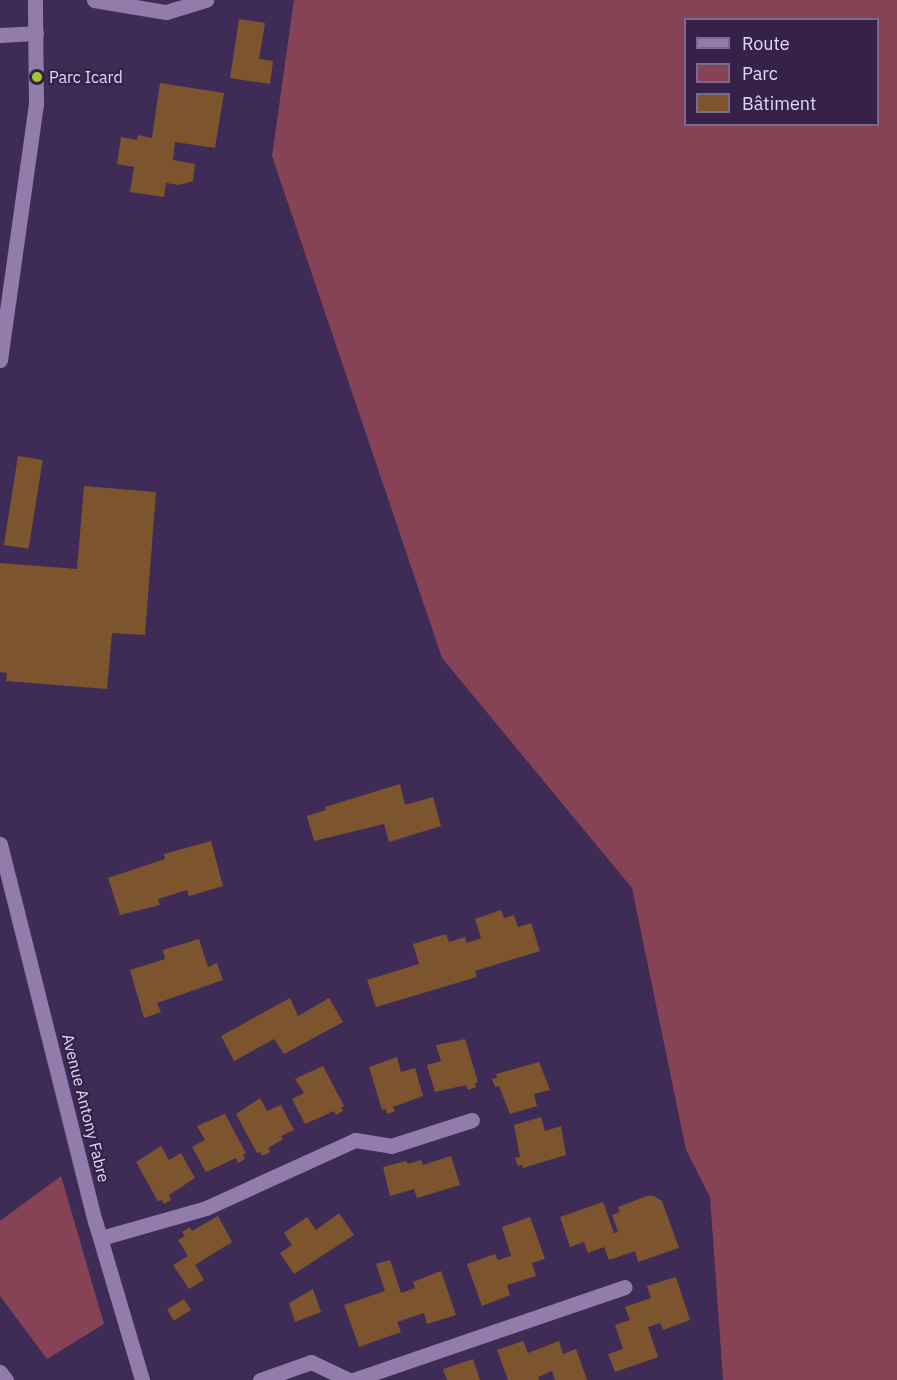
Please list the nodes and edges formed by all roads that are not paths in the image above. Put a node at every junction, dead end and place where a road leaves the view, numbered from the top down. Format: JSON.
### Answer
{"nodes":[{"id":1,"x":35,"y":0,"type":"edge"},
{"id":2,"x":94,"y":0,"type":"edge"},
{"id":3,"x":206,"y":0,"type":"edge"},
{"id":4,"x":36,"y":33,"type":"junction"},
{"id":5,"x":0,"y":35,"type":"edge"},
{"id":6,"x":5,"y":289,"type":"edge"},
{"id":7,"x":0,"y":360,"type":"edge"},
{"id":8,"x":0,"y":844,"type":"edge"},
{"id":9,"x":471,"y":1120,"type":"dead end"},
{"id":10,"x":101,"y":1238,"type":"junction"},
{"id":11,"x":625,"y":1287,"type":"dead end"},
{"id":12,"x":0,"y":1372,"type":"edge"},
{"id":13,"x":6,"y":1380,"type":"edge"},
{"id":14,"x":142,"y":1380,"type":"edge"},
{"id":15,"x":260,"y":1380,"type":"edge"},
{"id":16,"x":351,"y":1380,"type":"edge"}],
"edges":[{"from":1,"to":4,"type":"street"},
{"from":2,"to":3,"type":"street"},
{"from":4,"to":5,"type":"street"},
{"from":4,"to":6,"type":"street"},
{"from":6,"to":7,"type":"street"},
{"from":8,"to":10,"type":"street","name":"Avenue Antony Fabre"},
{"from":9,"to":10,"type":"street"},
{"from":10,"to":14,"type":"street","name":"Avenue Antony Fabre"},
{"from":11,"to":16,"type":"street"},
{"from":12,"to":13,"type":"street"},
{"from":15,"to":16,"type":"street"}]}
